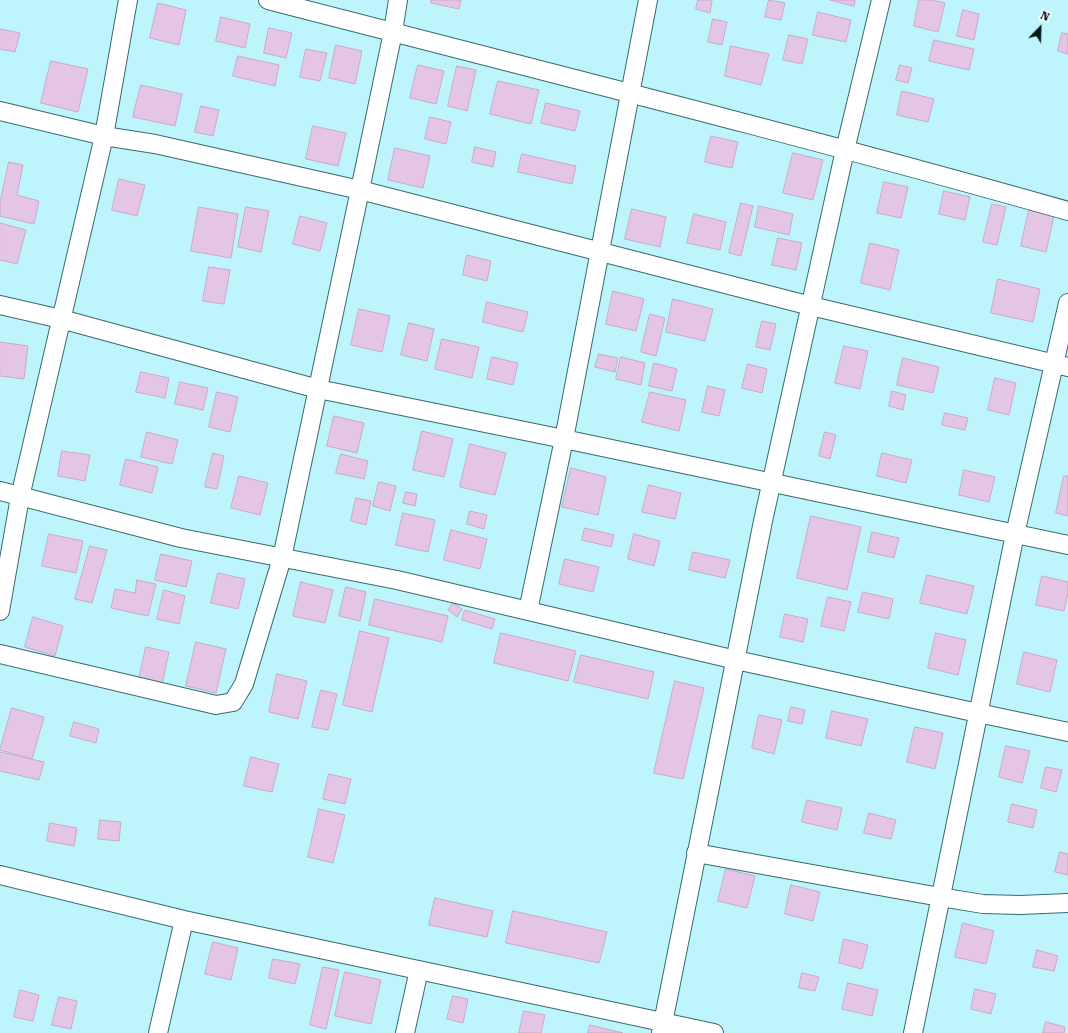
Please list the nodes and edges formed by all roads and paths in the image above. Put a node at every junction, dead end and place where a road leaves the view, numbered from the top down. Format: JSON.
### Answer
{"nodes":[{"id":1,"x":128,"y":0,"type":"edge"},
{"id":2,"x":268,"y":0,"type":"edge"},
{"id":3,"x":398,"y":0,"type":"edge"},
{"id":4,"x":648,"y":0,"type":"edge"},
{"id":5,"x":881,"y":0,"type":"edge"},
{"id":6,"x":393,"y":32,"type":"junction"},
{"id":7,"x":629,"y":93,"type":"junction"},
{"id":8,"x":0,"y":111,"type":"edge"},
{"id":9,"x":104,"y":136,"type":"junction"},
{"id":10,"x":845,"y":150,"type":"junction"},
{"id":11,"x":360,"y":190,"type":"junction"},
{"id":12,"x":1068,"y":211,"type":"edge"},
{"id":13,"x":599,"y":251,"type":"junction"},
{"id":14,"x":1068,"y":303,"type":"edge"},
{"id":15,"x":0,"y":305,"type":"edge"},
{"id":16,"x":811,"y":306,"type":"junction"},
{"id":17,"x":61,"y":319,"type":"junction"},
{"id":18,"x":1061,"y":365,"type":"edge"},
{"id":19,"x":318,"y":389,"type":"junction"},
{"id":20,"x":564,"y":439,"type":"junction"},
{"id":21,"x":772,"y":483,"type":"junction"},
{"id":22,"x":0,"y":491,"type":"edge"},
{"id":23,"x":20,"y":497,"type":"junction"},
{"id":24,"x":1014,"y":534,"type":"junction"},
{"id":25,"x":1068,"y":545,"type":"edge"},
{"id":26,"x":282,"y":558,"type":"junction"},
{"id":27,"x":0,"y":611,"type":"edge"},
{"id":28,"x":528,"y":611,"type":"junction"},
{"id":29,"x":0,"y":654,"type":"edge"},
{"id":30,"x":736,"y":660,"type":"junction"},
{"id":31,"x":978,"y":713,"type":"junction"},
{"id":32,"x":1068,"y":732,"type":"edge"},
{"id":33,"x":696,"y":853,"type":"junction"},
{"id":34,"x":0,"y":875,"type":"edge"},
{"id":35,"x":940,"y":897,"type":"junction"},
{"id":36,"x":1068,"y":903,"type":"edge"},
{"id":37,"x":184,"y":920,"type":"junction"},
{"id":38,"x":419,"y":970,"type":"junction"},
{"id":39,"x":662,"y":1028,"type":"edge"},
{"id":40,"x":158,"y":1033,"type":"edge"},
{"id":41,"x":405,"y":1033,"type":"edge"},
{"id":42,"x":714,"y":1033,"type":"edge"},
{"id":43,"x":912,"y":1033,"type":"edge"}],
"edges":[{"from":1,"to":9,"type":"street"},
{"from":2,"to":6,"type":"street"},
{"from":3,"to":6,"type":"street"},
{"from":4,"to":7,"type":"street"},
{"from":5,"to":10,"type":"street"},
{"from":6,"to":7,"type":"street"},
{"from":6,"to":11,"type":"street"},
{"from":7,"to":10,"type":"street"},
{"from":7,"to":13,"type":"street"},
{"from":8,"to":9,"type":"street"},
{"from":9,"to":11,"type":"street"},
{"from":9,"to":17,"type":"street"},
{"from":10,"to":12,"type":"street"},
{"from":10,"to":16,"type":"street"},
{"from":11,"to":13,"type":"street"},
{"from":11,"to":19,"type":"street"},
{"from":13,"to":16,"type":"street"},
{"from":13,"to":20,"type":"street"},
{"from":14,"to":18,"type":"street"},
{"from":15,"to":17,"type":"street"},
{"from":16,"to":18,"type":"street"},
{"from":16,"to":21,"type":"street"},
{"from":17,"to":19,"type":"street"},
{"from":17,"to":23,"type":"street"},
{"from":18,"to":24,"type":"street"},
{"from":19,"to":20,"type":"street"},
{"from":19,"to":26,"type":"street"},
{"from":20,"to":21,"type":"street"},
{"from":20,"to":28,"type":"street"},
{"from":21,"to":24,"type":"street"},
{"from":21,"to":30,"type":"street"},
{"from":22,"to":23,"type":"street"},
{"from":23,"to":26,"type":"street"},
{"from":23,"to":27,"type":"street"},
{"from":24,"to":25,"type":"street"},
{"from":24,"to":31,"type":"street"},
{"from":26,"to":28,"type":"street"},
{"from":26,"to":29,"type":"street"},
{"from":28,"to":30,"type":"street"},
{"from":30,"to":31,"type":"street"},
{"from":30,"to":33,"type":"street"},
{"from":31,"to":32,"type":"street"},
{"from":31,"to":35,"type":"street"},
{"from":33,"to":35,"type":"street"},
{"from":33,"to":39,"type":"street"},
{"from":34,"to":37,"type":"street"},
{"from":35,"to":36,"type":"street"},
{"from":35,"to":43,"type":"street"},
{"from":37,"to":38,"type":"street"},
{"from":37,"to":40,"type":"street"},
{"from":38,"to":39,"type":"street"},
{"from":38,"to":41,"type":"street"},
{"from":39,"to":42,"type":"street"}]}
